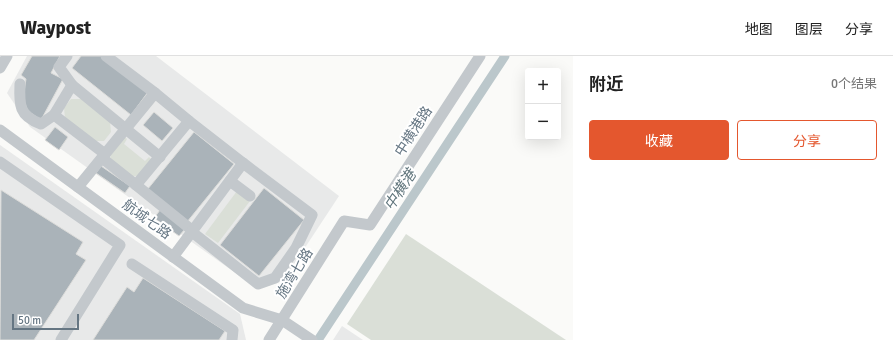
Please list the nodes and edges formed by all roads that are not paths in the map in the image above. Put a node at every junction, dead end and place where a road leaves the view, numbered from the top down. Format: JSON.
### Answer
{"nodes":[{"id":1,"x":7,"y":56,"type":"edge"},
{"id":2,"x":66,"y":56,"type":"edge"},
{"id":3,"x":106,"y":56,"type":"edge"},
{"id":4,"x":480,"y":56,"type":"edge"},
{"id":5,"x":0,"y":68,"type":"edge"},
{"id":6,"x":20,"y":84,"type":"dead end"},
{"id":7,"x":72,"y":85,"type":"junction"},
{"id":8,"x":155,"y":93,"type":"junction"},
{"id":9,"x":54,"y":115,"type":"junction"},
{"id":10,"x":189,"y":121,"type":"junction"},
{"id":11,"x":126,"y":129,"type":"junction"},
{"id":12,"x":0,"y":130,"type":"edge"},
{"id":13,"x":104,"y":156,"type":"junction"},
{"id":14,"x":160,"y":156,"type":"junction"},
{"id":15,"x":0,"y":162,"type":"edge"},
{"id":16,"x":243,"y":163,"type":"junction"},
{"id":17,"x":230,"y":181,"type":"junction"},
{"id":18,"x":136,"y":185,"type":"junction"},
{"id":19,"x":78,"y":187,"type":"junction"},
{"id":20,"x":250,"y":196,"type":"dead end"},
{"id":21,"x":344,"y":221,"type":"joint"},
{"id":22,"x":192,"y":232,"type":"junction"},
{"id":23,"x":173,"y":257,"type":"junction"},
{"id":24,"x":132,"y":264,"type":"dead end"},
{"id":25,"x":282,"y":320,"type":"junction"},
{"id":26,"x":61,"y":340,"type":"edge"},
{"id":27,"x":232,"y":340,"type":"edge"},
{"id":28,"x":269,"y":340,"type":"edge"},
{"id":29,"x":312,"y":340,"type":"edge"}],
"edges":[{"from":1,"to":5,"type":"street"},
{"from":2,"to":7,"type":"street"},
{"from":3,"to":8,"type":"street"},
{"from":4,"to":21,"type":"street","name":"中横港路"},
{"from":6,"to":9,"type":"street"},
{"from":7,"to":9,"type":"street"},
{"from":7,"to":11,"type":"street"},
{"from":8,"to":10,"type":"street"},
{"from":8,"to":11,"type":"street"},
{"from":9,"to":13,"type":"street"},
{"from":10,"to":14,"type":"street"},
{"from":10,"to":16,"type":"street"},
{"from":11,"to":13,"type":"street"},
{"from":11,"to":14,"type":"street"},
{"from":12,"to":19,"type":"street","name":"航城七路"},
{"from":13,"to":18,"type":"street"},
{"from":13,"to":19,"type":"street"},
{"from":14,"to":18,"type":"street"},
{"from":15,"to":26,"type":"street"},
{"from":16,"to":17,"type":"street"},
{"from":16,"to":22,"type":"street"},
{"from":17,"to":20,"type":"street"},
{"from":17,"to":22,"type":"street"},
{"from":18,"to":22,"type":"street"},
{"from":19,"to":23,"type":"street","name":"航城七路"},
{"from":21,"to":25,"type":"street","name":"施湾七路"},
{"from":22,"to":23,"type":"street"},
{"from":23,"to":25,"type":"street","name":"航城七路"},
{"from":24,"to":27,"type":"street"},
{"from":25,"to":28,"type":"street","name":"施湾七路"},
{"from":25,"to":29,"type":"street","name":"航城七路"}]}
